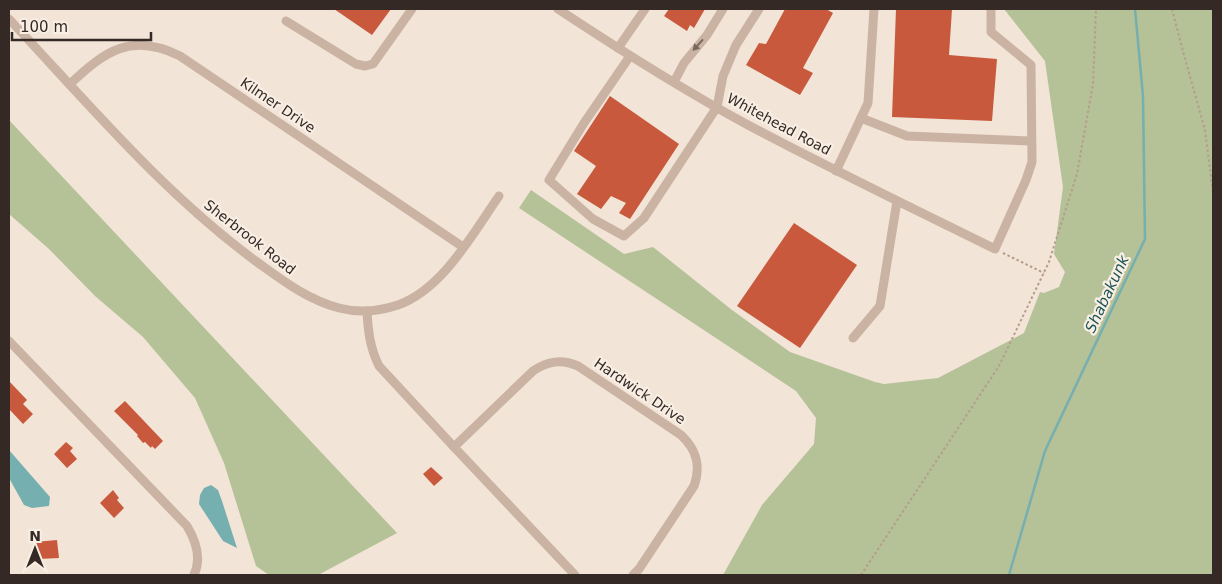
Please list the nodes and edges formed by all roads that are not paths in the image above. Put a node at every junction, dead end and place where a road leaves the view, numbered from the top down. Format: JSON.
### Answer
{"nodes":[{"id":1,"x":412,"y":9,"type":"edge"},
{"id":2,"x":558,"y":9,"type":"edge"},
{"id":3,"x":645,"y":9,"type":"edge"},
{"id":4,"x":723,"y":9,"type":"edge"},
{"id":5,"x":759,"y":9,"type":"edge"},
{"id":6,"x":874,"y":9,"type":"edge"},
{"id":7,"x":992,"y":9,"type":"edge"},
{"id":8,"x":9,"y":19,"type":"edge"},
{"id":9,"x":286,"y":21,"type":"dead end"},
{"id":10,"x":618,"y":48,"type":"junction"},
{"id":11,"x":630,"y":56,"type":"junction"},
{"id":12,"x":674,"y":82,"type":"junction"},
{"id":13,"x":70,"y":84,"type":"junction"},
{"id":14,"x":717,"y":107,"type":"junction"},
{"id":15,"x":861,"y":118,"type":"junction"},
{"id":16,"x":1031,"y":141,"type":"junction"},
{"id":17,"x":836,"y":170,"type":"junction"},
{"id":18,"x":500,"y":196,"type":"dead end"},
{"id":19,"x":897,"y":201,"type":"junction"},
{"id":20,"x":462,"y":247,"type":"junction"},
{"id":21,"x":366,"y":311,"type":"junction"},
{"id":22,"x":854,"y":338,"type":"dead end"},
{"id":23,"x":9,"y":341,"type":"edge"},
{"id":24,"x":454,"y":447,"type":"junction"},
{"id":25,"x":194,"y":575,"type":"edge"},
{"id":26,"x":576,"y":575,"type":"edge"},
{"id":27,"x":633,"y":575,"type":"edge"}],
"edges":[{"from":1,"to":9,"type":"street"},
{"from":2,"to":10,"type":"street","name":"Whitehead Road"},
{"from":3,"to":10,"type":"street"},
{"from":4,"to":12,"type":"street","one_way":true},
{"from":5,"to":14,"type":"street"},
{"from":6,"to":15,"type":"street"},
{"from":7,"to":16,"type":"street"},
{"from":8,"to":13,"type":"street","name":"Sherbrook Road"},
{"from":10,"to":11,"type":"street","name":"Whitehead Road"},
{"from":11,"to":12,"type":"street","name":"Whitehead Road"},
{"from":11,"to":14,"type":"street"},
{"from":12,"to":14,"type":"street","name":"Whitehead Road"},
{"from":13,"to":20,"type":"street","name":"Kilmer Drive"},
{"from":13,"to":21,"type":"street","name":"Sherbrook Road"},
{"from":14,"to":17,"type":"street","name":"Whitehead Road"},
{"from":15,"to":16,"type":"street"},
{"from":15,"to":17,"type":"street"},
{"from":16,"to":19,"type":"street","name":"Whitehead Road"},
{"from":17,"to":19,"type":"street","name":"Whitehead Road"},
{"from":18,"to":20,"type":"street","name":"Sherbrook Road"},
{"from":19,"to":22,"type":"street"},
{"from":20,"to":21,"type":"street","name":"Sherbrook Road"},
{"from":21,"to":24,"type":"street"},
{"from":23,"to":25,"type":"street"},
{"from":24,"to":26,"type":"street"},
{"from":24,"to":27,"type":"street","name":"Hardwick Drive"}]}
